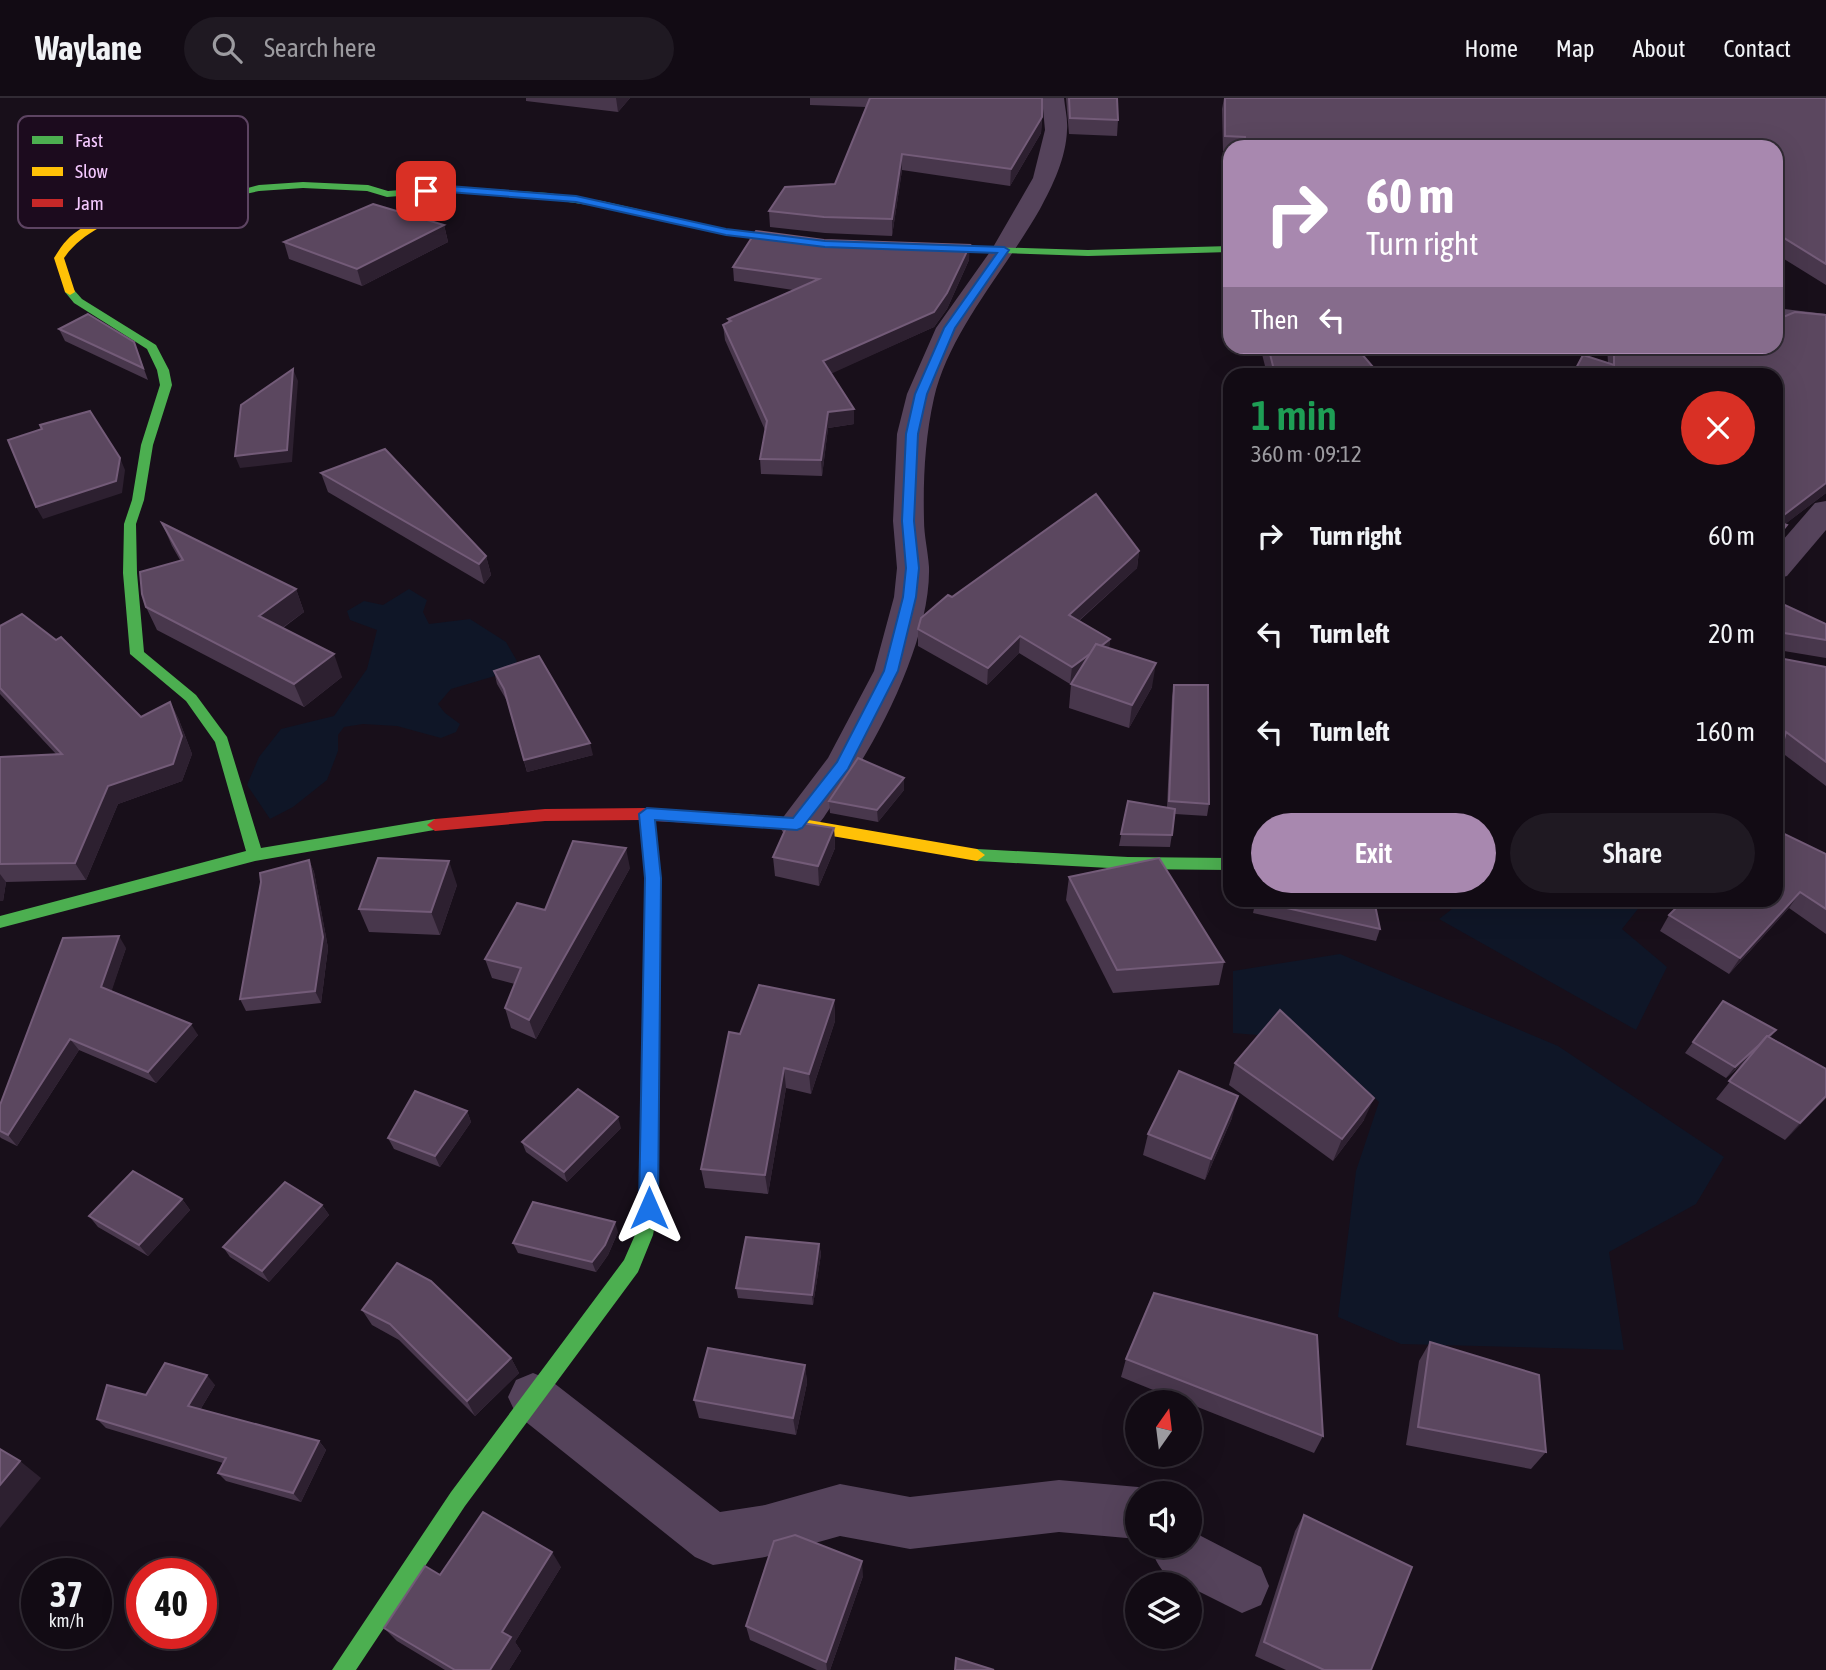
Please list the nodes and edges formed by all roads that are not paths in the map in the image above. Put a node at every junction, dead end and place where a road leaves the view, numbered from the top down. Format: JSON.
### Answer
{"nodes":[{"id":1,"x":1053,"y":98,"type":"edge"},
{"id":2,"x":248,"y":190,"type":"edge"},
{"id":3,"x":87,"y":228,"type":"edge"},
{"id":4,"x":825,"y":244,"type":"edge"},
{"id":5,"x":900,"y":247,"type":"edge"},
{"id":6,"x":1223,"y":249,"type":"edge"},
{"id":7,"x":1004,"y":250,"type":"junction"},
{"id":8,"x":1783,"y":317,"type":"edge"},
{"id":9,"x":1826,"y":322,"type":"edge"},
{"id":10,"x":1826,"y":510,"type":"edge"},
{"id":11,"x":1783,"y":561,"type":"edge"},
{"id":12,"x":647,"y":814,"type":"junction"},
{"id":13,"x":797,"y":824,"type":"junction"},
{"id":14,"x":255,"y":855,"type":"junction"},
{"id":15,"x":1223,"y":864,"type":"edge"},
{"id":16,"x":0,"y":922,"type":"edge"},
{"id":17,"x":533,"y":1397,"type":"junction"},
{"id":18,"x":1125,"y":1512,"type":"edge"},
{"id":19,"x":1188,"y":1558,"type":"edge"},
{"id":20,"x":1242,"y":1586,"type":"dead end"},
{"id":21,"x":342,"y":1670,"type":"edge"}],
"edges":[{"from":1,"to":7,"type":"street"},
{"from":2,"to":4,"type":"street"},
{"from":3,"to":14,"type":"street"},
{"from":5,"to":7,"type":"street"},
{"from":6,"to":7,"type":"street"},
{"from":7,"to":13,"type":"street"},
{"from":8,"to":9,"type":"street"},
{"from":10,"to":11,"type":"street"},
{"from":12,"to":13,"type":"street"},
{"from":12,"to":14,"type":"street"},
{"from":12,"to":17,"type":"street"},
{"from":13,"to":15,"type":"street"},
{"from":14,"to":16,"type":"street"},
{"from":17,"to":18,"type":"street"},
{"from":17,"to":21,"type":"street"},
{"from":19,"to":20,"type":"street"}]}
